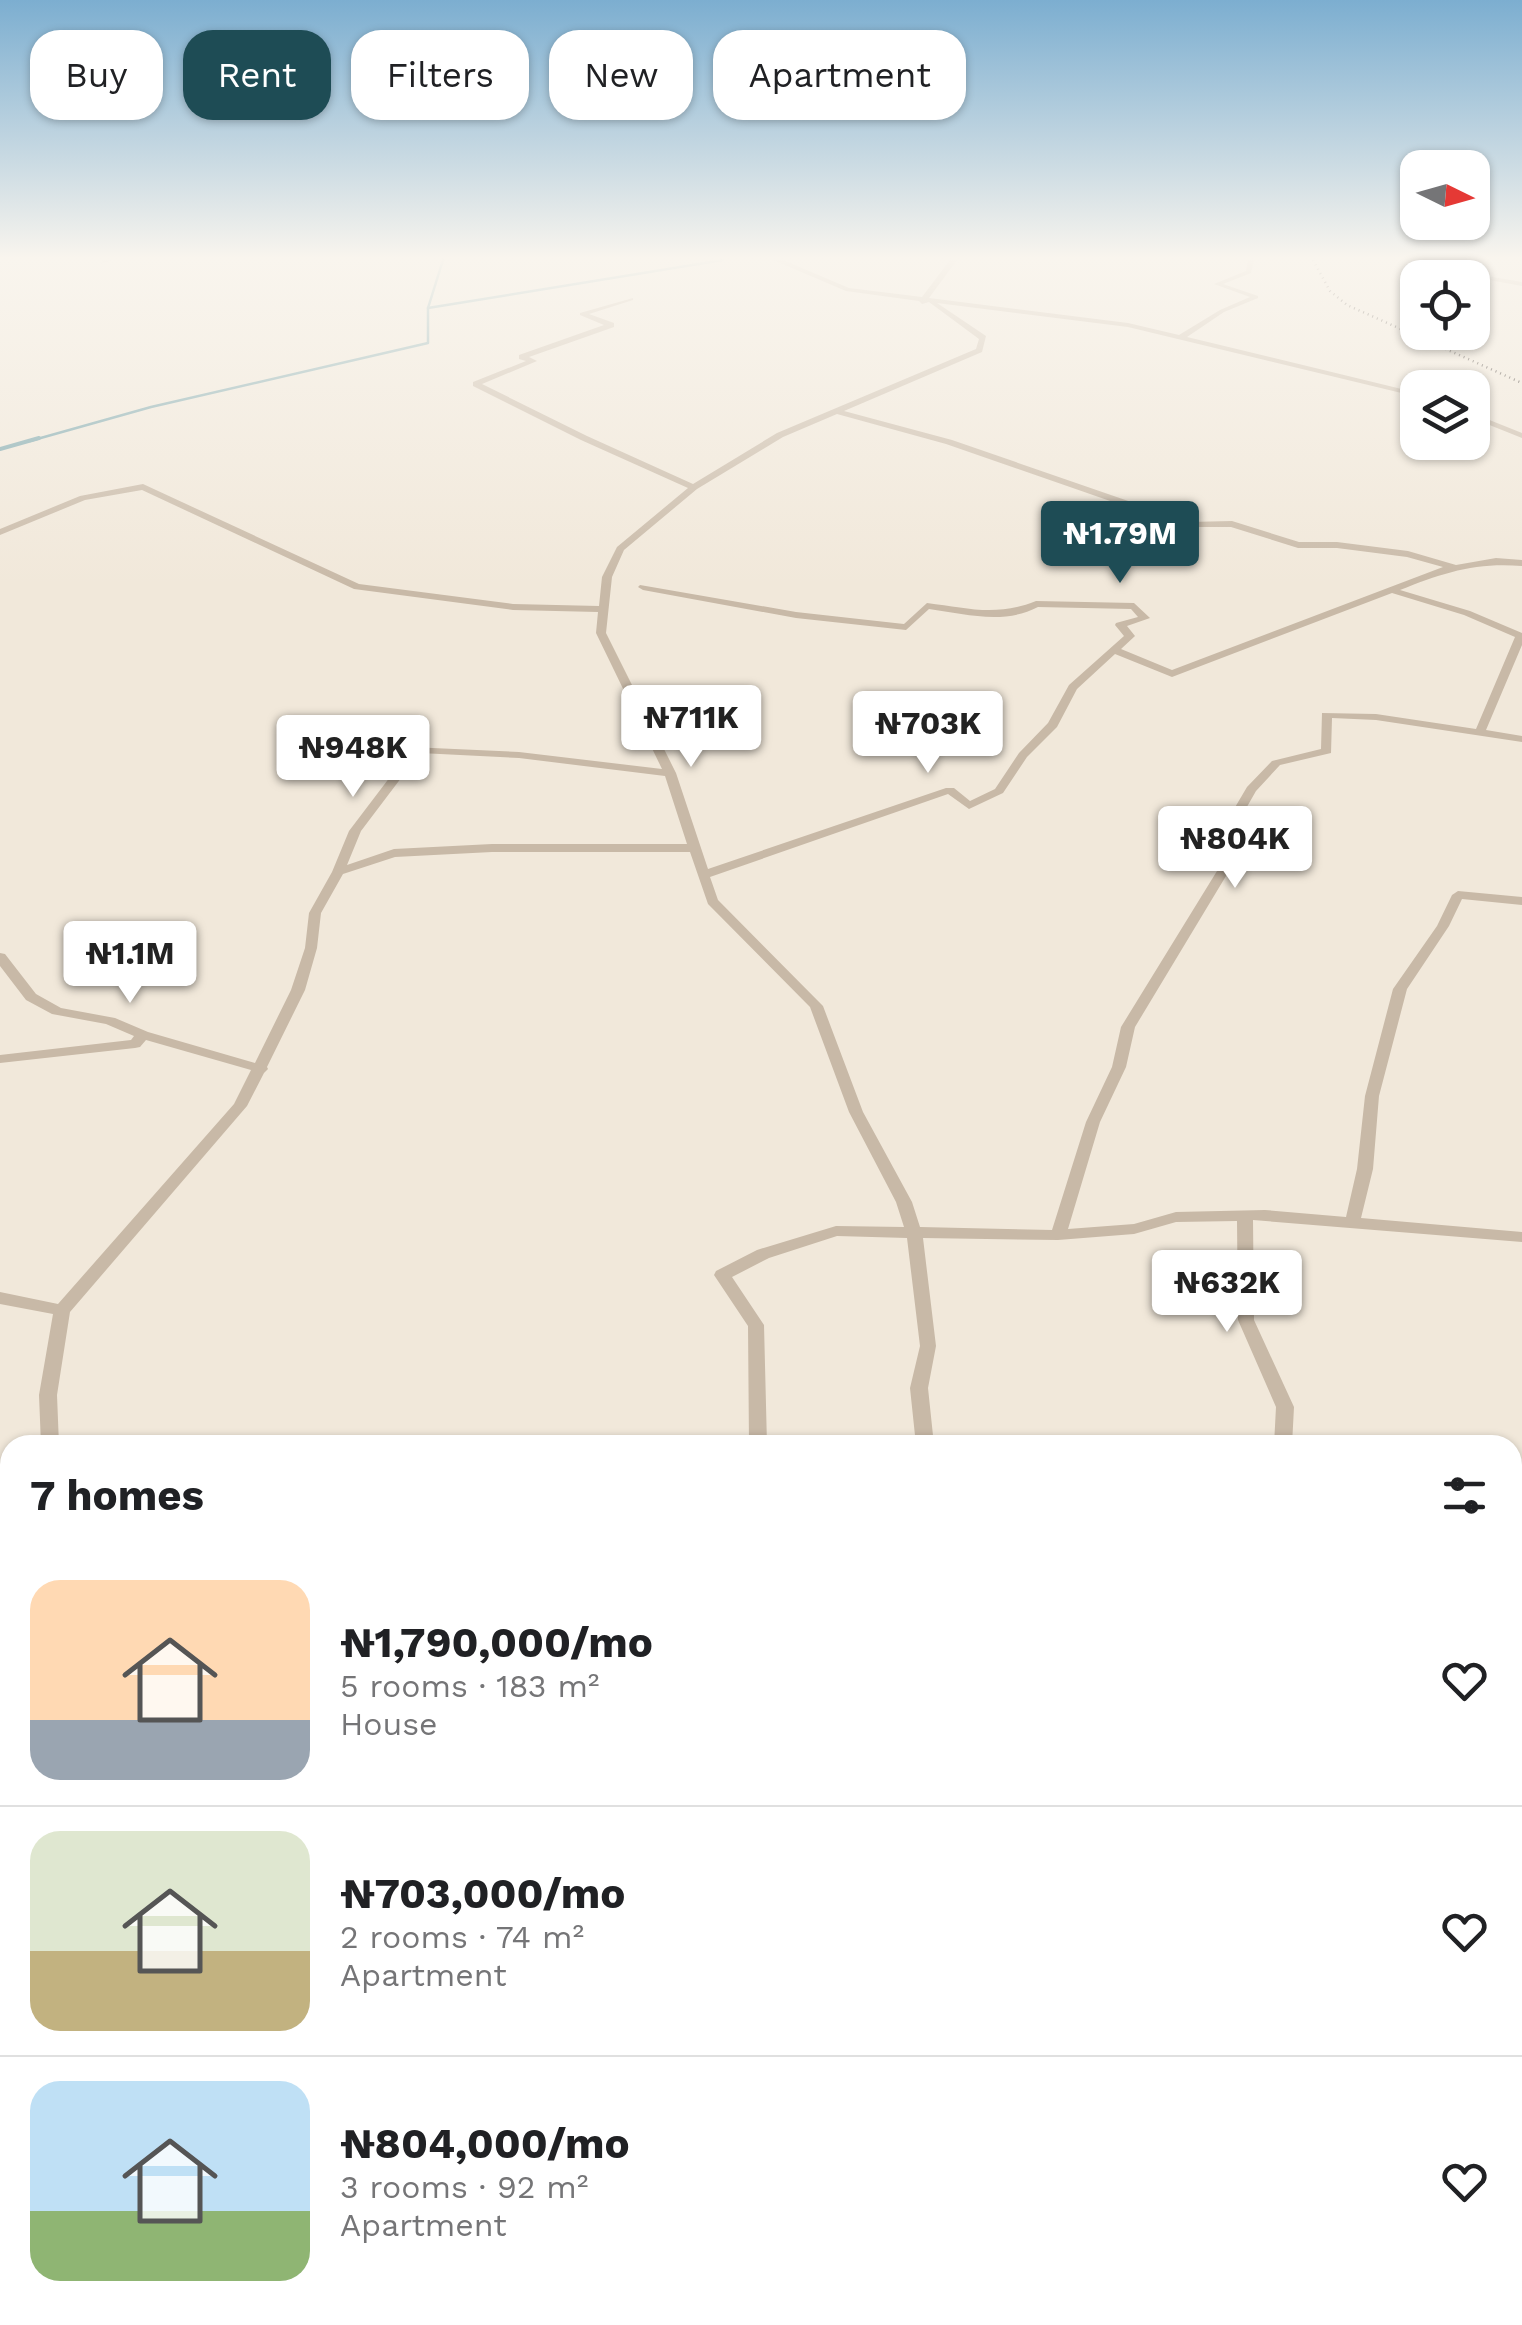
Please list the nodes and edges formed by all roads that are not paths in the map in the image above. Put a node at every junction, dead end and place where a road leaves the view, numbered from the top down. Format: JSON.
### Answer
{"nodes":[{"id":1,"x":514,"y":368,"type":"edge"},
{"id":2,"x":933,"y":368,"type":"edge"},
{"id":3,"x":1307,"y":368,"type":"edge"},
{"id":4,"x":1400,"y":391,"type":"edge"},
{"id":5,"x":840,"y":412,"type":"junction"},
{"id":6,"x":1490,"y":423,"type":"edge"},
{"id":7,"x":1522,"y":436,"type":"edge"},
{"id":8,"x":694,"y":487,"type":"junction"},
{"id":9,"x":0,"y":532,"type":"edge"},
{"id":10,"x":1522,"y":564,"type":"edge"},
{"id":11,"x":1454,"y":567,"type":"junction"},
{"id":12,"x":643,"y":587,"type":"dead end"},
{"id":13,"x":1395,"y":591,"type":"junction"},
{"id":14,"x":601,"y":610,"type":"junction"},
{"id":15,"x":1521,"y":636,"type":"edge"},
{"id":16,"x":1114,"y":650,"type":"junction"},
{"id":17,"x":1479,"y":734,"type":"junction"},
{"id":18,"x":1522,"y":739,"type":"edge"},
{"id":19,"x":370,"y":747,"type":"dead end"},
{"id":20,"x":414,"y":753,"type":"junction"},
{"id":21,"x":670,"y":773,"type":"junction"},
{"id":22,"x":692,"y":848,"type":"junction"},
{"id":23,"x":338,"y":872,"type":"junction"},
{"id":24,"x":703,"y":875,"type":"junction"},
{"id":25,"x":1522,"y":902,"type":"edge"},
{"id":26,"x":0,"y":957,"type":"edge"},
{"id":27,"x":143,"y":1035,"type":"junction"},
{"id":28,"x":0,"y":1059,"type":"edge"},
{"id":29,"x":261,"y":1069,"type":"junction"},
{"id":30,"x":1245,"y":1218,"type":"junction"},
{"id":31,"x":1352,"y":1222,"type":"junction"},
{"id":32,"x":913,"y":1232,"type":"junction"},
{"id":33,"x":1058,"y":1234,"type":"junction"},
{"id":34,"x":1522,"y":1238,"type":"edge"},
{"id":35,"x":0,"y":1298,"type":"edge"},
{"id":36,"x":62,"y":1310,"type":"junction"},
{"id":37,"x":50,"y":1435,"type":"edge"},
{"id":38,"x":758,"y":1435,"type":"edge"},
{"id":39,"x":924,"y":1435,"type":"edge"},
{"id":40,"x":1284,"y":1435,"type":"edge"}],
"edges":[{"from":1,"to":8,"type":"street"},
{"from":2,"to":5,"type":"street"},
{"from":3,"to":4,"type":"street"},
{"from":5,"to":8,"type":"street"},
{"from":5,"to":11,"type":"street"},
{"from":6,"to":7,"type":"street"},
{"from":8,"to":14,"type":"street"},
{"from":9,"to":14,"type":"street"},
{"from":10,"to":11,"type":"street"},
{"from":11,"to":13,"type":"street"},
{"from":12,"to":16,"type":"street"},
{"from":13,"to":15,"type":"street"},
{"from":13,"to":16,"type":"street"},
{"from":14,"to":21,"type":"street"},
{"from":15,"to":17,"type":"street"},
{"from":16,"to":24,"type":"street"},
{"from":17,"to":18,"type":"street"},
{"from":17,"to":33,"type":"street"},
{"from":19,"to":20,"type":"street"},
{"from":20,"to":21,"type":"street"},
{"from":20,"to":23,"type":"street"},
{"from":21,"to":22,"type":"street"},
{"from":22,"to":23,"type":"street"},
{"from":22,"to":24,"type":"street"},
{"from":23,"to":29,"type":"street"},
{"from":24,"to":32,"type":"street"},
{"from":25,"to":31,"type":"street"},
{"from":26,"to":27,"type":"street"},
{"from":27,"to":28,"type":"street"},
{"from":27,"to":29,"type":"street"},
{"from":29,"to":36,"type":"street"},
{"from":30,"to":31,"type":"street"},
{"from":30,"to":33,"type":"street"},
{"from":30,"to":40,"type":"street"},
{"from":31,"to":34,"type":"street"},
{"from":32,"to":33,"type":"street"},
{"from":32,"to":38,"type":"street"},
{"from":32,"to":39,"type":"street"},
{"from":35,"to":36,"type":"street"},
{"from":36,"to":37,"type":"street"}]}
